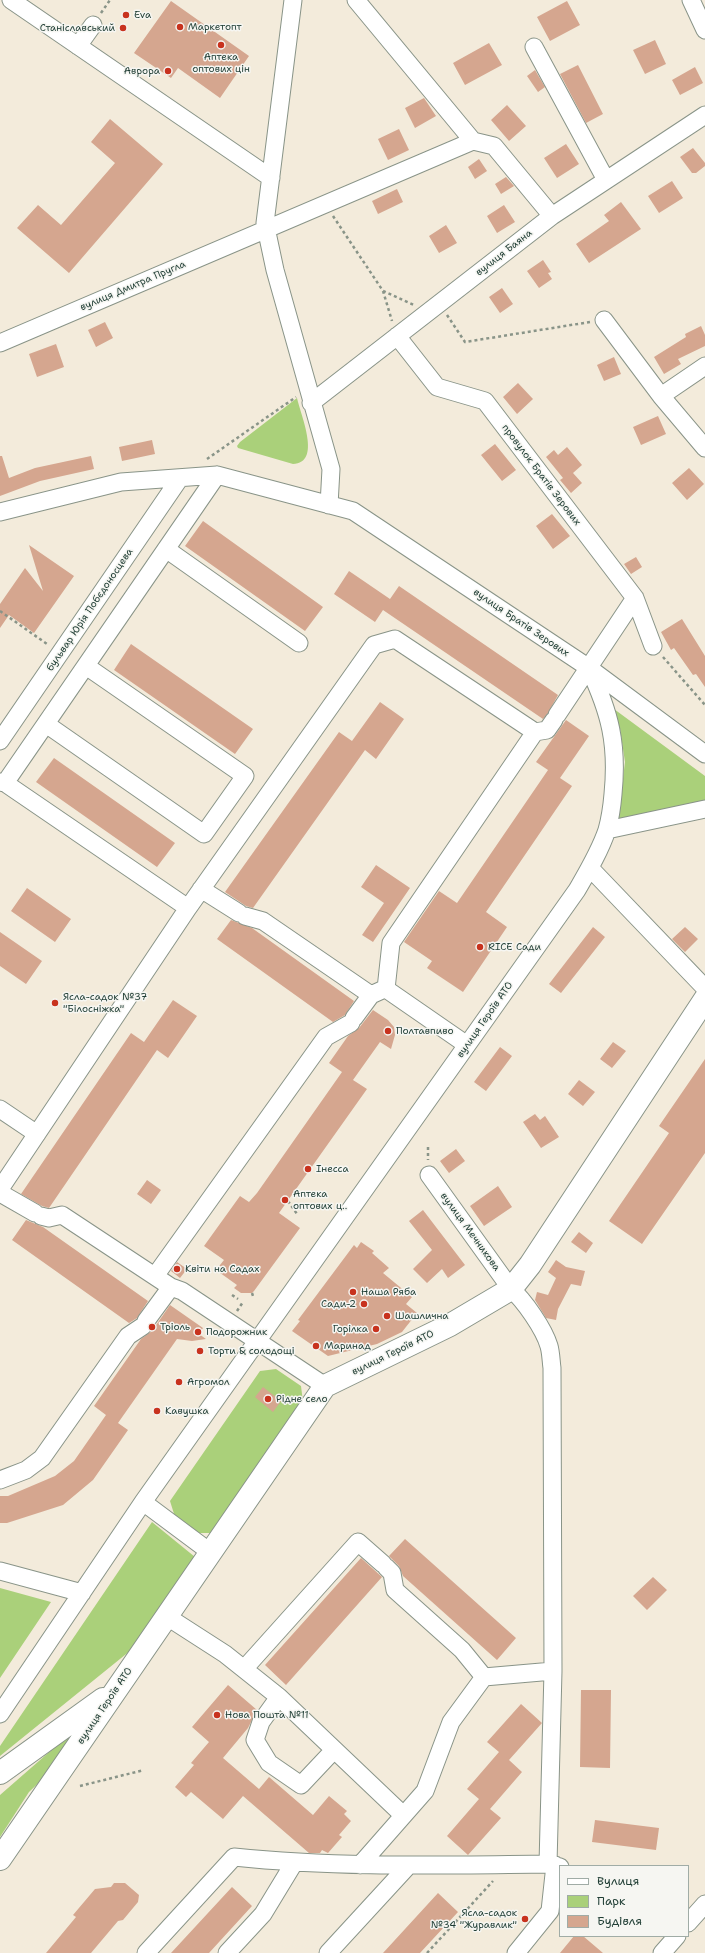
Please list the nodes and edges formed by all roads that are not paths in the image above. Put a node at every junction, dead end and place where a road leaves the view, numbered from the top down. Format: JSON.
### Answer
{"nodes":[{"id":1,"x":11,"y":0,"type":"edge"},
{"id":2,"x":293,"y":0,"type":"edge"},
{"id":3,"x":356,"y":0,"type":"edge"},
{"id":4,"x":691,"y":0,"type":"edge"},
{"id":5,"x":93,"y":25,"type":"dead end"},
{"id":6,"x":705,"y":30,"type":"edge"},
{"id":7,"x":78,"y":46,"type":"junction"},
{"id":8,"x":534,"y":47,"type":"dead end"},
{"id":9,"x":705,"y":115,"type":"edge"},
{"id":10,"x":473,"y":142,"type":"junction"},
{"id":11,"x":271,"y":178,"type":"junction"},
{"id":12,"x":606,"y":180,"type":"junction"},
{"id":13,"x":552,"y":216,"type":"junction"},
{"id":14,"x":266,"y":229,"type":"junction"},
{"id":15,"x":604,"y":320,"type":"road end"},
{"id":16,"x":397,"y":336,"type":"junction"},
{"id":17,"x":0,"y":343,"type":"edge"},
{"id":18,"x":705,"y":366,"type":"edge"},
{"id":19,"x":661,"y":396,"type":"junction"},
{"id":20,"x":311,"y":403,"type":"junction"},
{"id":21,"x":705,"y":448,"type":"edge"},
{"id":22,"x":217,"y":475,"type":"junction"},
{"id":23,"x":180,"y":478,"type":"junction"},
{"id":24,"x":329,"y":505,"type":"junction"},
{"id":25,"x":0,"y":512,"type":"edge"},
{"id":26,"x":166,"y":549,"type":"junction"},
{"id":27,"x":635,"y":598,"type":"junction"},
{"id":28,"x":299,"y":643,"type":"dead end"},
{"id":29,"x":653,"y":646,"type":"road end"},
{"id":30,"x":86,"y":666,"type":"junction"},
{"id":31,"x":589,"y":668,"type":"junction"},
{"id":32,"x":46,"y":724,"type":"junction"},
{"id":33,"x":535,"y":732,"type":"junction"},
{"id":34,"x":0,"y":741,"type":"edge"},
{"id":35,"x":705,"y":754,"type":"edge"},
{"id":36,"x":2,"y":783,"type":"edge"},
{"id":37,"x":705,"y":809,"type":"edge"},
{"id":38,"x":607,"y":830,"type":"junction"},
{"id":39,"x":590,"y":868,"type":"junction"},
{"id":40,"x":201,"y":889,"type":"junction"},
{"id":41,"x":188,"y":908,"type":"junction"},
{"id":42,"x":705,"y":988,"type":"edge"},
{"id":43,"x":378,"y":992,"type":"junction"},
{"id":44,"x":705,"y":999,"type":"edge"},
{"id":45,"x":467,"y":1045,"type":"junction"},
{"id":46,"x":0,"y":1109,"type":"edge"},
{"id":47,"x":37,"y":1134,"type":"junction"},
{"id":48,"x":429,"y":1175,"type":"dead end"},
{"id":49,"x":0,"y":1189,"type":"edge"},
{"id":50,"x":0,"y":1193,"type":"edge"},
{"id":51,"x":155,"y":1276,"type":"junction"},
{"id":52,"x":171,"y":1287,"type":"junction"},
{"id":53,"x":511,"y":1289,"type":"junction"},
{"id":54,"x":257,"y":1342,"type":"junction"},
{"id":55,"x":325,"y":1386,"type":"junction"},
{"id":56,"x":0,"y":1480,"type":"edge"},
{"id":57,"x":143,"y":1502,"type":"junction"},
{"id":58,"x":210,"y":1552,"type":"junction"},
{"id":59,"x":0,"y":1571,"type":"edge"},
{"id":60,"x":82,"y":1593,"type":"junction"},
{"id":61,"x":166,"y":1616,"type":"junction"},
{"id":62,"x":244,"y":1669,"type":"junction"},
{"id":63,"x":553,"y":1671,"type":"junction"},
{"id":64,"x":484,"y":1677,"type":"junction"},
{"id":65,"x":116,"y":1690,"type":"junction"},
{"id":66,"x":279,"y":1697,"type":"junction"},
{"id":67,"x":0,"y":1714,"type":"edge"},
{"id":68,"x":334,"y":1750,"type":"junction"},
{"id":69,"x":0,"y":1773,"type":"edge"},
{"id":70,"x":403,"y":1815,"type":"junction"},
{"id":71,"x":0,"y":1859,"type":"edge"},
{"id":72,"x":294,"y":1863,"type":"junction"},
{"id":73,"x":360,"y":1865,"type":"junction"},
{"id":74,"x":554,"y":1865,"type":"edge"},
{"id":75,"x":408,"y":1866,"type":"junction"},
{"id":76,"x":705,"y":1904,"type":"edge"},
{"id":77,"x":689,"y":1922,"type":"edge"},
{"id":78,"x":676,"y":1937,"type":"edge"},
{"id":79,"x":665,"y":1952,"type":"edge"},
{"id":80,"x":146,"y":1953,"type":"edge"},
{"id":81,"x":227,"y":1953,"type":"edge"},
{"id":82,"x":328,"y":1953,"type":"edge"},
{"id":83,"x":516,"y":1953,"type":"edge"}],
"edges":[{"from":1,"to":7,"type":"street"},
{"from":2,"to":11,"type":"street"},
{"from":3,"to":10,"type":"street"},
{"from":4,"to":6,"type":"street"},
{"from":5,"to":7,"type":"street"},
{"from":7,"to":11,"type":"street"},
{"from":8,"to":12,"type":"street"},
{"from":9,"to":12,"type":"street","name":"вулиця Баяна"},
{"from":10,"to":13,"type":"street"},
{"from":10,"to":14,"type":"street","name":"вулиця Дмитра Пругла"},
{"from":11,"to":14,"type":"street"},
{"from":12,"to":13,"type":"street","name":"вулиця Баяна"},
{"from":13,"to":16,"type":"street","name":"вулиця Баяна"},
{"from":14,"to":17,"type":"street","name":"вулиця Дмитра Пругла"},
{"from":14,"to":20,"type":"street"},
{"from":15,"to":19,"type":"street"},
{"from":16,"to":20,"type":"street","name":"вулиця Баяна"},
{"from":16,"to":27,"type":"street","name":"провулок Братів Зерових"},
{"from":18,"to":19,"type":"street"},
{"from":19,"to":21,"type":"street"},
{"from":20,"to":24,"type":"street"},
{"from":22,"to":23,"type":"street","name":"вулиця Братів Зерових"},
{"from":22,"to":24,"type":"street","name":"вулиця Братів Зерових"},
{"from":22,"to":26,"type":"street"},
{"from":23,"to":25,"type":"street","name":"вулиця Братів Зерових"},
{"from":23,"to":34,"type":"street","name":"бульвар Юрія Побєдоносцева"},
{"from":24,"to":31,"type":"street","name":"вулиця Братів Зерових"},
{"from":26,"to":28,"type":"street"},
{"from":26,"to":30,"type":"street"},
{"from":27,"to":29,"type":"street","name":"провулок Братів Зерових"},
{"from":27,"to":31,"type":"street"},
{"from":30,"to":32,"type":"street"},
{"from":30,"to":32,"type":"street"},
{"from":31,"to":33,"type":"street"},
{"from":31,"to":35,"type":"street","name":"вулиця Братів Зерових"},
{"from":31,"to":38,"type":"street","name":"вулиця Героїв АТО"},
{"from":32,"to":36,"type":"street"},
{"from":33,"to":40,"type":"street"},
{"from":33,"to":43,"type":"street"},
{"from":36,"to":41,"type":"street"},
{"from":37,"to":38,"type":"street"},
{"from":38,"to":39,"type":"street","name":"вулиця Героїв АТО"},
{"from":39,"to":42,"type":"street"},
{"from":39,"to":45,"type":"street","name":"вулиця Героїв АТО"},
{"from":40,"to":41,"type":"street"},
{"from":40,"to":43,"type":"street"},
{"from":41,"to":47,"type":"street"},
{"from":43,"to":45,"type":"street"},
{"from":43,"to":51,"type":"street"},
{"from":44,"to":53,"type":"main road","name":"вулиця Героїв АТО"},
{"from":45,"to":54,"type":"street","name":"вулиця Героїв АТО"},
{"from":46,"to":47,"type":"street"},
{"from":47,"to":49,"type":"street"},
{"from":48,"to":53,"type":"street","name":"вулиця Мечникова"},
{"from":50,"to":51,"type":"street"},
{"from":51,"to":52,"type":"street"},
{"from":52,"to":54,"type":"street"},
{"from":52,"to":56,"type":"street"},
{"from":53,"to":55,"type":"main road","name":"вулиця Героїв АТО"},
{"from":53,"to":63,"type":"street","name":"вулиця Мечникова"},
{"from":54,"to":55,"type":"street"},
{"from":54,"to":57,"type":"street","name":"вулиця Героїв АТО"},
{"from":55,"to":58,"type":"main road","name":"вулиця Героїв АТО"},
{"from":57,"to":58,"type":"street"},
{"from":57,"to":60,"type":"street","name":"вулиця Героїв АТО"},
{"from":58,"to":61,"type":"main road","name":"вулиця Героїв АТО"},
{"from":59,"to":60,"type":"street"},
{"from":60,"to":67,"type":"street","name":"вулиця Героїв АТО"},
{"from":61,"to":62,"type":"street"},
{"from":61,"to":65,"type":"main road","name":"вулиця Героїв АТО"},
{"from":62,"to":64,"type":"street"},
{"from":62,"to":66,"type":"street"},
{"from":63,"to":64,"type":"street"},
{"from":63,"to":74,"type":"street","name":"вулиця Мечникова"},
{"from":64,"to":70,"type":"street"},
{"from":65,"to":69,"type":"main road"},
{"from":65,"to":71,"type":"main road","name":"вулиця Героїв АТО"},
{"from":66,"to":68,"type":"street"},
{"from":66,"to":68,"type":"street"},
{"from":68,"to":70,"type":"street"},
{"from":70,"to":73,"type":"street"},
{"from":72,"to":73,"type":"street"},
{"from":72,"to":80,"type":"street"},
{"from":72,"to":81,"type":"street"},
{"from":73,"to":75,"type":"street"},
{"from":74,"to":75,"type":"street"},
{"from":74,"to":83,"type":"street","name":"вулиця Мечникова"},
{"from":75,"to":82,"type":"street"},
{"from":76,"to":77,"type":"street"},
{"from":78,"to":79,"type":"street"}]}
